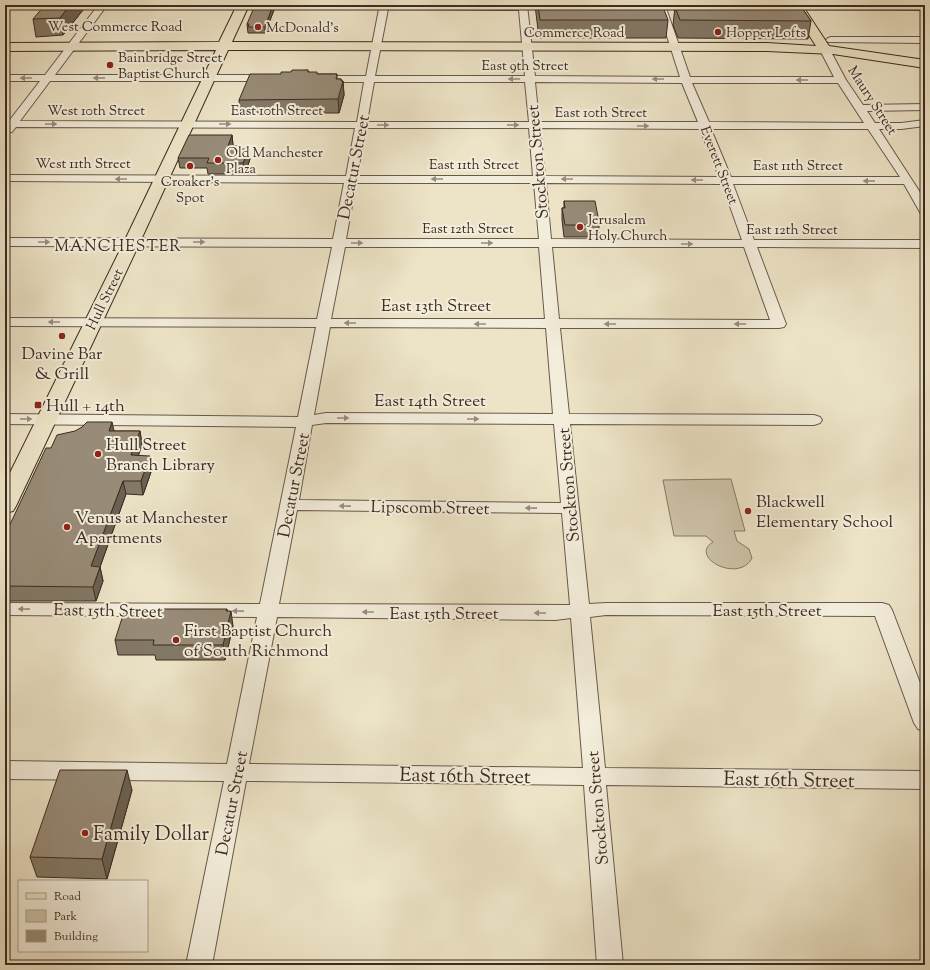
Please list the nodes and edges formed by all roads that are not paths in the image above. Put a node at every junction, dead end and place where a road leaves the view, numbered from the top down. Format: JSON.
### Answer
{"nodes":[{"id":1,"x":5,"y":5,"type":"edge"},
{"id":2,"x":102,"y":5,"type":"edge"},
{"id":3,"x":384,"y":5,"type":"edge"},
{"id":4,"x":646,"y":5,"type":"edge"},
{"id":5,"x":243,"y":6,"type":"edge"},
{"id":6,"x":523,"y":6,"type":"edge"},
{"id":7,"x":661,"y":6,"type":"edge"},
{"id":8,"x":752,"y":6,"type":"edge"},
{"id":9,"x":767,"y":6,"type":"edge"},
{"id":10,"x":796,"y":6,"type":"edge"},
{"id":11,"x":925,"y":7,"type":"edge"},
{"id":12,"x":925,"y":40,"type":"edge"},
{"id":13,"x":5,"y":41,"type":"edge"},
{"id":14,"x":224,"y":44,"type":"junction"},
{"id":15,"x":376,"y":44,"type":"junction"},
{"id":16,"x":526,"y":44,"type":"junction"},
{"id":17,"x":72,"y":45,"type":"junction"},
{"id":18,"x":675,"y":45,"type":"junction"},
{"id":19,"x":826,"y":45,"type":"junction"},
{"id":20,"x":5,"y":47,"type":"edge"},
{"id":21,"x":925,"y":58,"type":"edge"},
{"id":22,"x":925,"y":64,"type":"edge"},
{"id":23,"x":5,"y":78,"type":"edge"},
{"id":24,"x":46,"y":78,"type":"junction"},
{"id":25,"x":208,"y":78,"type":"junction"},
{"id":26,"x":285,"y":78,"type":"edge"},
{"id":27,"x":300,"y":78,"type":"edge"},
{"id":28,"x":369,"y":79,"type":"junction"},
{"id":29,"x":530,"y":79,"type":"junction"},
{"id":30,"x":686,"y":79,"type":"junction"},
{"id":31,"x":841,"y":80,"type":"junction"},
{"id":32,"x":860,"y":108,"type":"junction"},
{"id":33,"x":925,"y":108,"type":"edge"},
{"id":34,"x":925,"y":123,"type":"edge"},
{"id":35,"x":9,"y":124,"type":"edge"},
{"id":36,"x":186,"y":124,"type":"junction"},
{"id":37,"x":360,"y":125,"type":"junction"},
{"id":38,"x":534,"y":125,"type":"junction"},
{"id":39,"x":705,"y":126,"type":"junction"},
{"id":40,"x":872,"y":126,"type":"junction"},
{"id":41,"x":5,"y":133,"type":"edge"},
{"id":42,"x":5,"y":178,"type":"edge"},
{"id":43,"x":160,"y":179,"type":"junction"},
{"id":44,"x":539,"y":179,"type":"junction"},
{"id":45,"x":351,"y":180,"type":"junction"},
{"id":46,"x":726,"y":180,"type":"junction"},
{"id":47,"x":908,"y":181,"type":"junction"},
{"id":48,"x":925,"y":211,"type":"edge"},
{"id":49,"x":5,"y":242,"type":"edge"},
{"id":50,"x":132,"y":242,"type":"junction"},
{"id":51,"x":338,"y":243,"type":"junction"},
{"id":52,"x":544,"y":244,"type":"junction"},
{"id":53,"x":749,"y":244,"type":"junction"},
{"id":54,"x":925,"y":244,"type":"edge"},
{"id":55,"x":5,"y":322,"type":"edge"},
{"id":56,"x":93,"y":322,"type":"junction"},
{"id":57,"x":324,"y":323,"type":"junction"},
{"id":58,"x":553,"y":324,"type":"junction"},
{"id":59,"x":779,"y":324,"type":"joint"},
{"id":60,"x":5,"y":419,"type":"edge"},
{"id":61,"x":47,"y":419,"type":"junction"},
{"id":62,"x":562,"y":420,"type":"junction"},
{"id":63,"x":814,"y":420,"type":"dead end"},
{"id":64,"x":304,"y":422,"type":"junction"},
{"id":65,"x":289,"y":505,"type":"junction"},
{"id":66,"x":5,"y":506,"type":"edge"},
{"id":67,"x":570,"y":508,"type":"junction"},
{"id":68,"x":5,"y":609,"type":"edge"},
{"id":69,"x":269,"y":612,"type":"junction"},
{"id":70,"x":579,"y":612,"type":"junction"},
{"id":71,"x":925,"y":723,"type":"edge"},
{"id":72,"x":5,"y":770,"type":"edge"},
{"id":73,"x":237,"y":772,"type":"junction"},
{"id":74,"x":595,"y":776,"type":"junction"},
{"id":75,"x":925,"y":780,"type":"edge"},
{"id":76,"x":199,"y":965,"type":"edge"},
{"id":77,"x":610,"y":965,"type":"edge"}],
"edges":[{"from":1,"to":2,"type":"street"},
{"from":2,"to":5,"type":"street"},
{"from":2,"to":17,"type":"street"},
{"from":3,"to":5,"type":"street"},
{"from":3,"to":6,"type":"street"},
{"from":3,"to":15,"type":"street","name":"Decatur Street"},
{"from":4,"to":7,"type":"street"},
{"from":5,"to":14,"type":"main road","name":"Hull Street"},
{"from":6,"to":16,"type":"street","name":"Stockton Street"},
{"from":7,"to":8,"type":"street"},
{"from":7,"to":18,"type":"street","name":"Everett Street"},
{"from":9,"to":10,"type":"street"},
{"from":10,"to":11,"type":"street"},
{"from":10,"to":19,"type":"main road","name":"Maury Street"},
{"from":12,"to":19,"type":"street"},
{"from":13,"to":17,"type":"main road","name":"West Commerce Road"},
{"from":14,"to":15,"type":"main road","name":"Commerce Road"},
{"from":14,"to":17,"type":"main road","name":"West Commerce Road"},
{"from":14,"to":25,"type":"main road","name":"Hull Street"},
{"from":15,"to":16,"type":"main road","name":"Commerce Road"},
{"from":15,"to":28,"type":"street","name":"Decatur Street"},
{"from":16,"to":18,"type":"main road","name":"Commerce Road"},
{"from":16,"to":29,"type":"street","name":"Stockton Street"},
{"from":17,"to":20,"type":"main road","name":"West Commerce Road"},
{"from":17,"to":24,"type":"street"},
{"from":18,"to":19,"type":"main road","name":"Commerce Road"},
{"from":18,"to":30,"type":"street","name":"Everett Street"},
{"from":19,"to":21,"type":"main road","name":"Commerce Road"},
{"from":19,"to":22,"type":"main road","name":"Commerce Road"},
{"from":19,"to":31,"type":"street","name":"Maury Street"},
{"from":24,"to":23,"type":"street","one_way":true},
{"from":25,"to":24,"type":"street","one_way":true},
{"from":24,"to":35,"type":"street"},
{"from":25,"to":26,"type":"street"},
{"from":25,"to":36,"type":"main road","name":"Hull Street"},
{"from":27,"to":28,"type":"street","name":"East 9th Street"},
{"from":29,"to":28,"type":"street","name":"East 9th Street","one_way":true},
{"from":28,"to":37,"type":"street","name":"Decatur Street"},
{"from":30,"to":29,"type":"street","name":"East 9th Street","one_way":true},
{"from":29,"to":38,"type":"street","name":"Stockton Street"},
{"from":31,"to":30,"type":"street","name":"East 9th Street","one_way":true},
{"from":30,"to":39,"type":"street","name":"Everett Street"},
{"from":31,"to":32,"type":"street","name":"Maury Street"},
{"from":32,"to":33,"type":"street"},
{"from":32,"to":40,"type":"street","name":"Maury Street"},
{"from":34,"to":40,"type":"street","name":"East 10th Street"},
{"from":35,"to":36,"type":"street","name":"West 10th Street","one_way":true},
{"from":35,"to":41,"type":"street"},
{"from":36,"to":37,"type":"street","name":"East 10th Street","one_way":true},
{"from":36,"to":43,"type":"main road","name":"Hull Street"},
{"from":37,"to":38,"type":"street","name":"East 10th Street","one_way":true},
{"from":37,"to":45,"type":"street","name":"Decatur Street"},
{"from":38,"to":39,"type":"street","name":"East 10th Street","one_way":true},
{"from":38,"to":44,"type":"street","name":"Stockton Street"},
{"from":39,"to":40,"type":"street","name":"East 10th Street"},
{"from":39,"to":46,"type":"street","name":"Everett Street"},
{"from":40,"to":47,"type":"street","name":"Maury Street"},
{"from":43,"to":42,"type":"street","name":"West 11th Street","one_way":true},
{"from":43,"to":45,"type":"street","name":"East 11th Street"},
{"from":43,"to":50,"type":"main road","name":"Hull Street"},
{"from":44,"to":45,"type":"street","name":"East 11th Street","one_way":true},
{"from":46,"to":44,"type":"street","name":"East 11th Street","one_way":true},
{"from":44,"to":52,"type":"street","name":"Stockton Street"},
{"from":45,"to":51,"type":"street","name":"Decatur Street"},
{"from":47,"to":46,"type":"street","name":"East 11th Street","one_way":true},
{"from":46,"to":53,"type":"street","name":"Everett Street"},
{"from":47,"to":48,"type":"street","name":"Maury Street"},
{"from":49,"to":50,"type":"street","name":"East 12th Street","one_way":true},
{"from":50,"to":51,"type":"street","name":"East 12th Street","one_way":true},
{"from":50,"to":56,"type":"main road","name":"Hull Street"},
{"from":51,"to":52,"type":"street","name":"East 12th Street","one_way":true},
{"from":51,"to":57,"type":"street","name":"Decatur Street"},
{"from":52,"to":53,"type":"street","name":"East 12th Street","one_way":true},
{"from":52,"to":58,"type":"street","name":"Stockton Street"},
{"from":53,"to":54,"type":"street","name":"East 12th Street"},
{"from":53,"to":59,"type":"street","name":"Everett Street"},
{"from":56,"to":55,"type":"street","name":"East 13th Street","one_way":true},
{"from":56,"to":57,"type":"street","name":"East 13th Street"},
{"from":56,"to":61,"type":"main road","name":"Hull Street"},
{"from":58,"to":57,"type":"street","name":"East 13th Street","one_way":true},
{"from":57,"to":64,"type":"street","name":"Decatur Street"},
{"from":59,"to":58,"type":"street","name":"East 13th Street","one_way":true},
{"from":58,"to":62,"type":"street","name":"Stockton Street"},
{"from":60,"to":61,"type":"street","name":"East 14th Street","one_way":true},
{"from":61,"to":64,"type":"street","name":"East 14th Street"},
{"from":61,"to":66,"type":"main road","name":"Hull Street"},
{"from":62,"to":63,"type":"street","name":"East 14th Street"},
{"from":64,"to":62,"type":"street","name":"East 14th Street","one_way":true},
{"from":62,"to":67,"type":"street","name":"Stockton Street"},
{"from":64,"to":65,"type":"street","name":"Decatur Street"},
{"from":67,"to":65,"type":"street","name":"Lipscomb Street","one_way":true},
{"from":65,"to":69,"type":"street","name":"Decatur Street"},
{"from":67,"to":70,"type":"street","name":"Stockton Street"},
{"from":69,"to":68,"type":"street","name":"East 15th Street","one_way":true},
{"from":70,"to":69,"type":"street","name":"East 15th Street","one_way":true},
{"from":69,"to":73,"type":"street","name":"Decatur Street"},
{"from":70,"to":71,"type":"street","name":"East 15th Street"},
{"from":70,"to":74,"type":"street","name":"Stockton Street"},
{"from":72,"to":73,"type":"street","name":"East 16th Street"},
{"from":73,"to":74,"type":"street","name":"East 16th Street"},
{"from":73,"to":76,"type":"street","name":"Decatur Street"},
{"from":74,"to":75,"type":"street","name":"East 16th Street"},
{"from":74,"to":77,"type":"street","name":"Stockton Street"}]}
